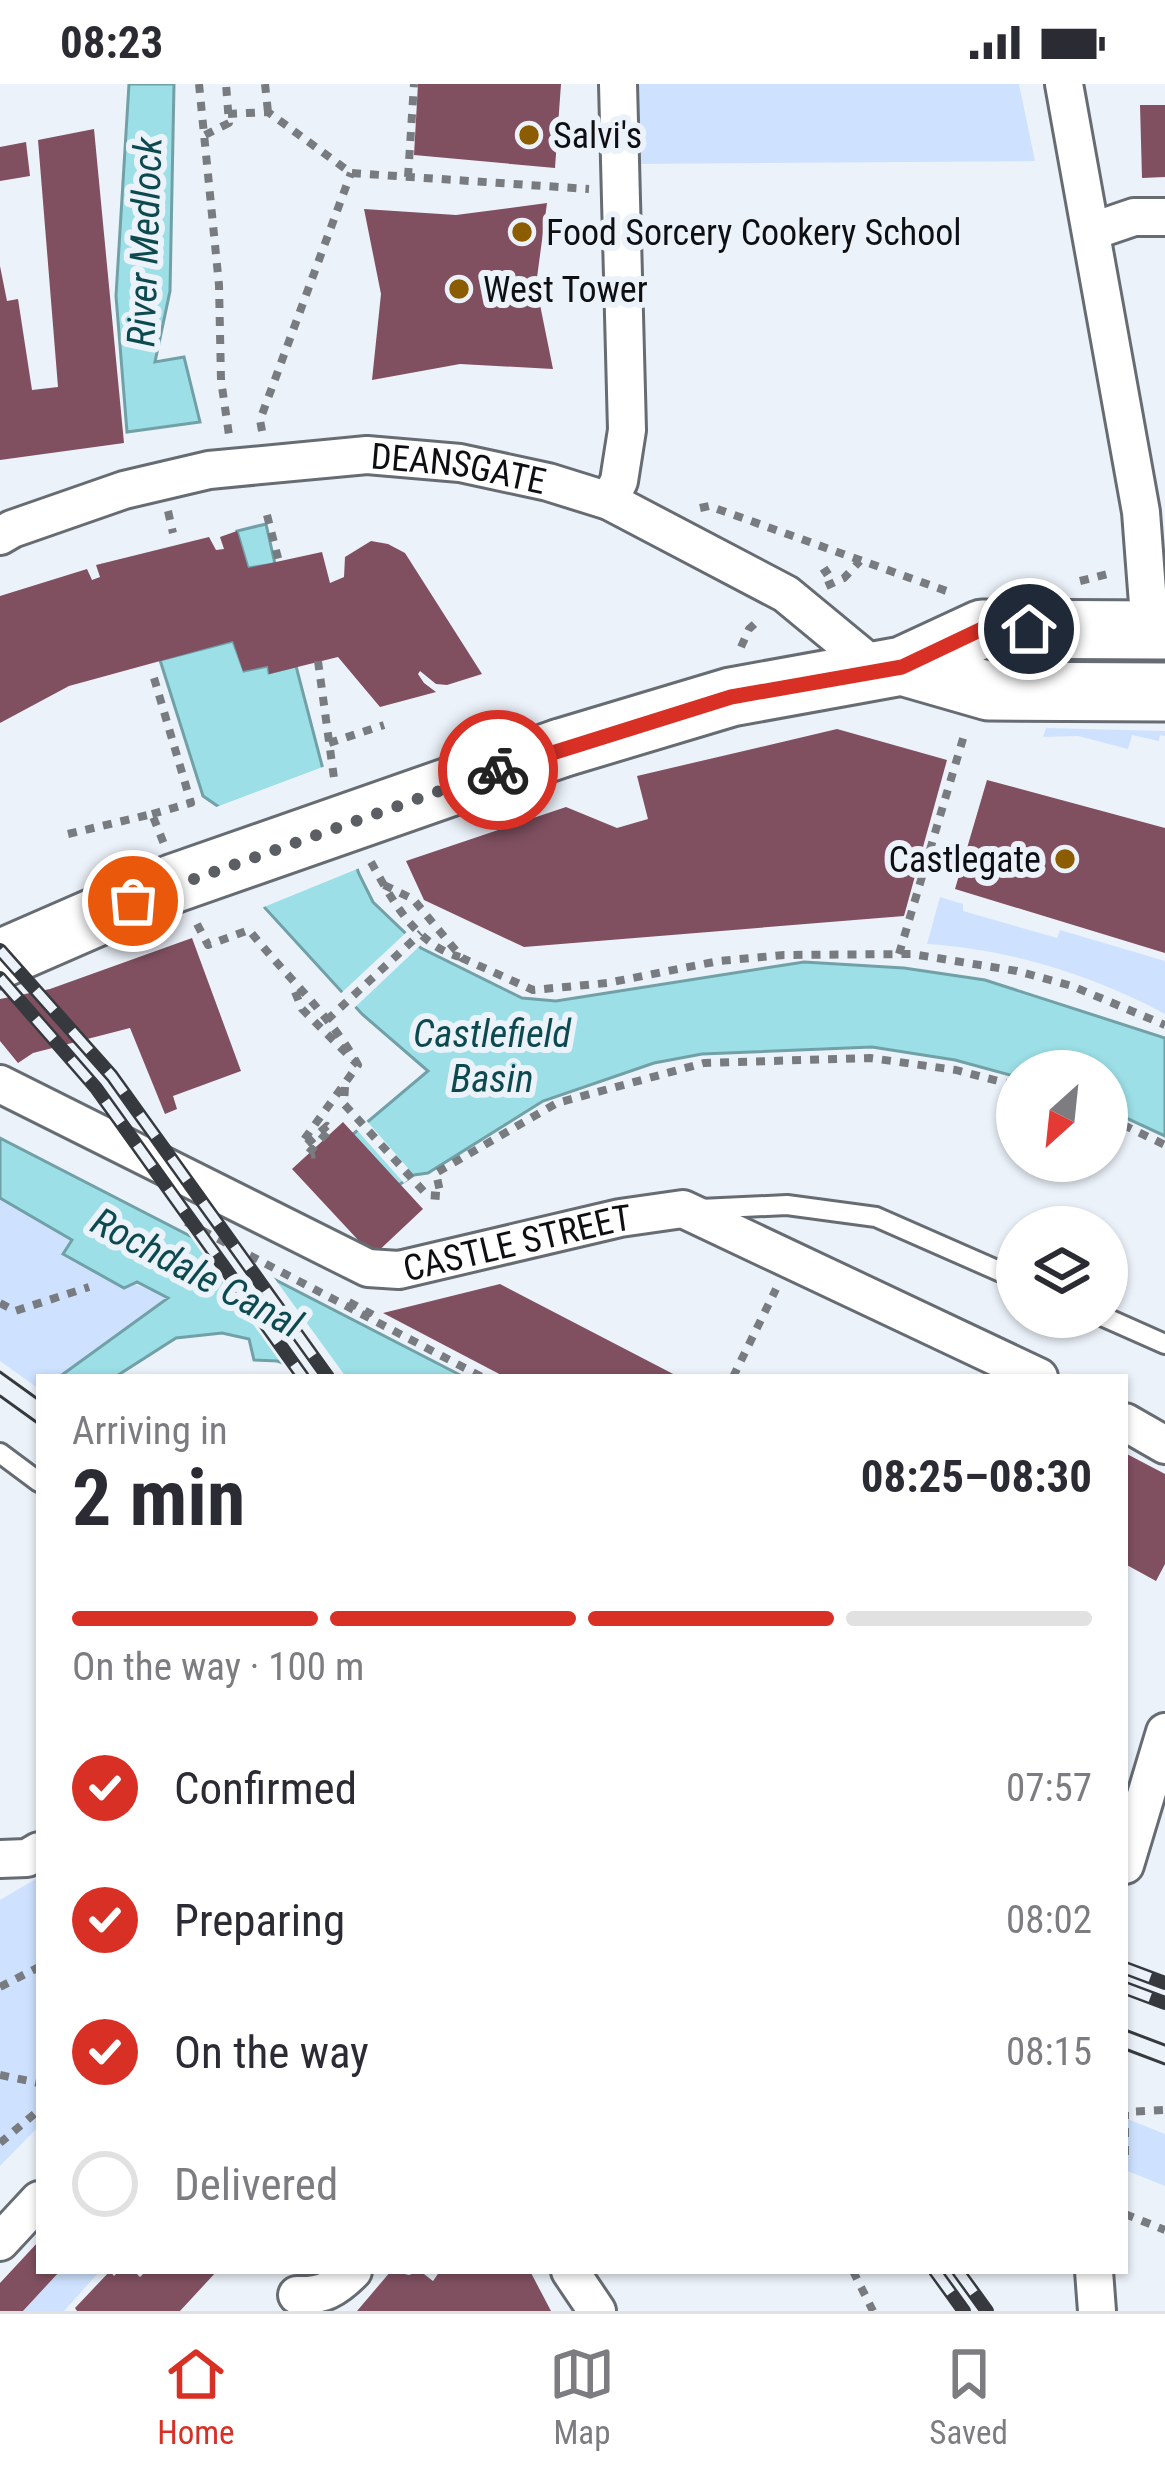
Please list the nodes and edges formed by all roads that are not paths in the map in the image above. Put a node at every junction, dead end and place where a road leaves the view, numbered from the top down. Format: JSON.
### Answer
{"nodes":[{"id":1,"x":618,"y":84,"type":"edge"},
{"id":2,"x":1064,"y":84,"type":"edge"},
{"id":3,"x":1165,"y":217,"type":"edge"},
{"id":4,"x":1094,"y":231,"type":"junction"},
{"id":5,"x":609,"y":501,"type":"junction"},
{"id":6,"x":4,"y":525,"type":"edge"},
{"id":7,"x":1158,"y":630,"type":"edge"},
{"id":8,"x":890,"y":668,"type":"junction"},
{"id":9,"x":1165,"y":692,"type":"edge"},
{"id":10,"x":0,"y":959,"type":"edge"},
{"id":11,"x":0,"y":1084,"type":"edge"},
{"id":12,"x":683,"y":1209,"type":"junction"},
{"id":13,"x":996,"y":1270,"type":"edge"},
{"id":14,"x":1128,"y":1328,"type":"edge"},
{"id":15,"x":1165,"y":1344,"type":"edge"},
{"id":16,"x":1033,"y":1374,"type":"edge"},
{"id":17,"x":1128,"y":1424,"type":"edge"},
{"id":18,"x":1165,"y":1444,"type":"edge"},
{"id":19,"x":0,"y":1454,"type":"edge"},
{"id":20,"x":36,"y":1480,"type":"edge"},
{"id":21,"x":1165,"y":1732,"type":"edge"},
{"id":22,"x":1128,"y":1855,"type":"edge"},
{"id":23,"x":36,"y":2203,"type":"edge"},
{"id":24,"x":0,"y":2242,"type":"edge"},
{"id":25,"x":349,"y":2274,"type":"edge"},
{"id":26,"x":572,"y":2274,"type":"edge"},
{"id":27,"x":1094,"y":2274,"type":"edge"},
{"id":28,"x":286,"y":2292,"type":"edge"},
{"id":29,"x":598,"y":2311,"type":"edge"},
{"id":30,"x":1097,"y":2311,"type":"edge"}],
"edges":[{"from":1,"to":5,"type":"street"},
{"from":2,"to":4,"type":"street"},
{"from":3,"to":4,"type":"street"},
{"from":4,"to":7,"type":"street"},
{"from":5,"to":6,"type":"street","name":"DEANSGATE"},
{"from":5,"to":8,"type":"street","name":"DEANSGATE"},
{"from":7,"to":8,"type":"main road"},
{"from":8,"to":9,"type":"main road"},
{"from":8,"to":10,"type":"main road","bridge":true},
{"from":11,"to":12,"type":"street","name":"CASTLE STREET"},
{"from":12,"to":13,"type":"lane"},
{"from":12,"to":16,"type":"street","name":"CASTLE STREET"},
{"from":14,"to":15,"type":"lane"},
{"from":17,"to":18,"type":"street"},
{"from":19,"to":20,"type":"lane"},
{"from":21,"to":22,"type":"street"},
{"from":23,"to":24,"type":"street"},
{"from":25,"to":28,"type":"street"},
{"from":26,"to":29,"type":"street"},
{"from":27,"to":30,"type":"street"}]}
